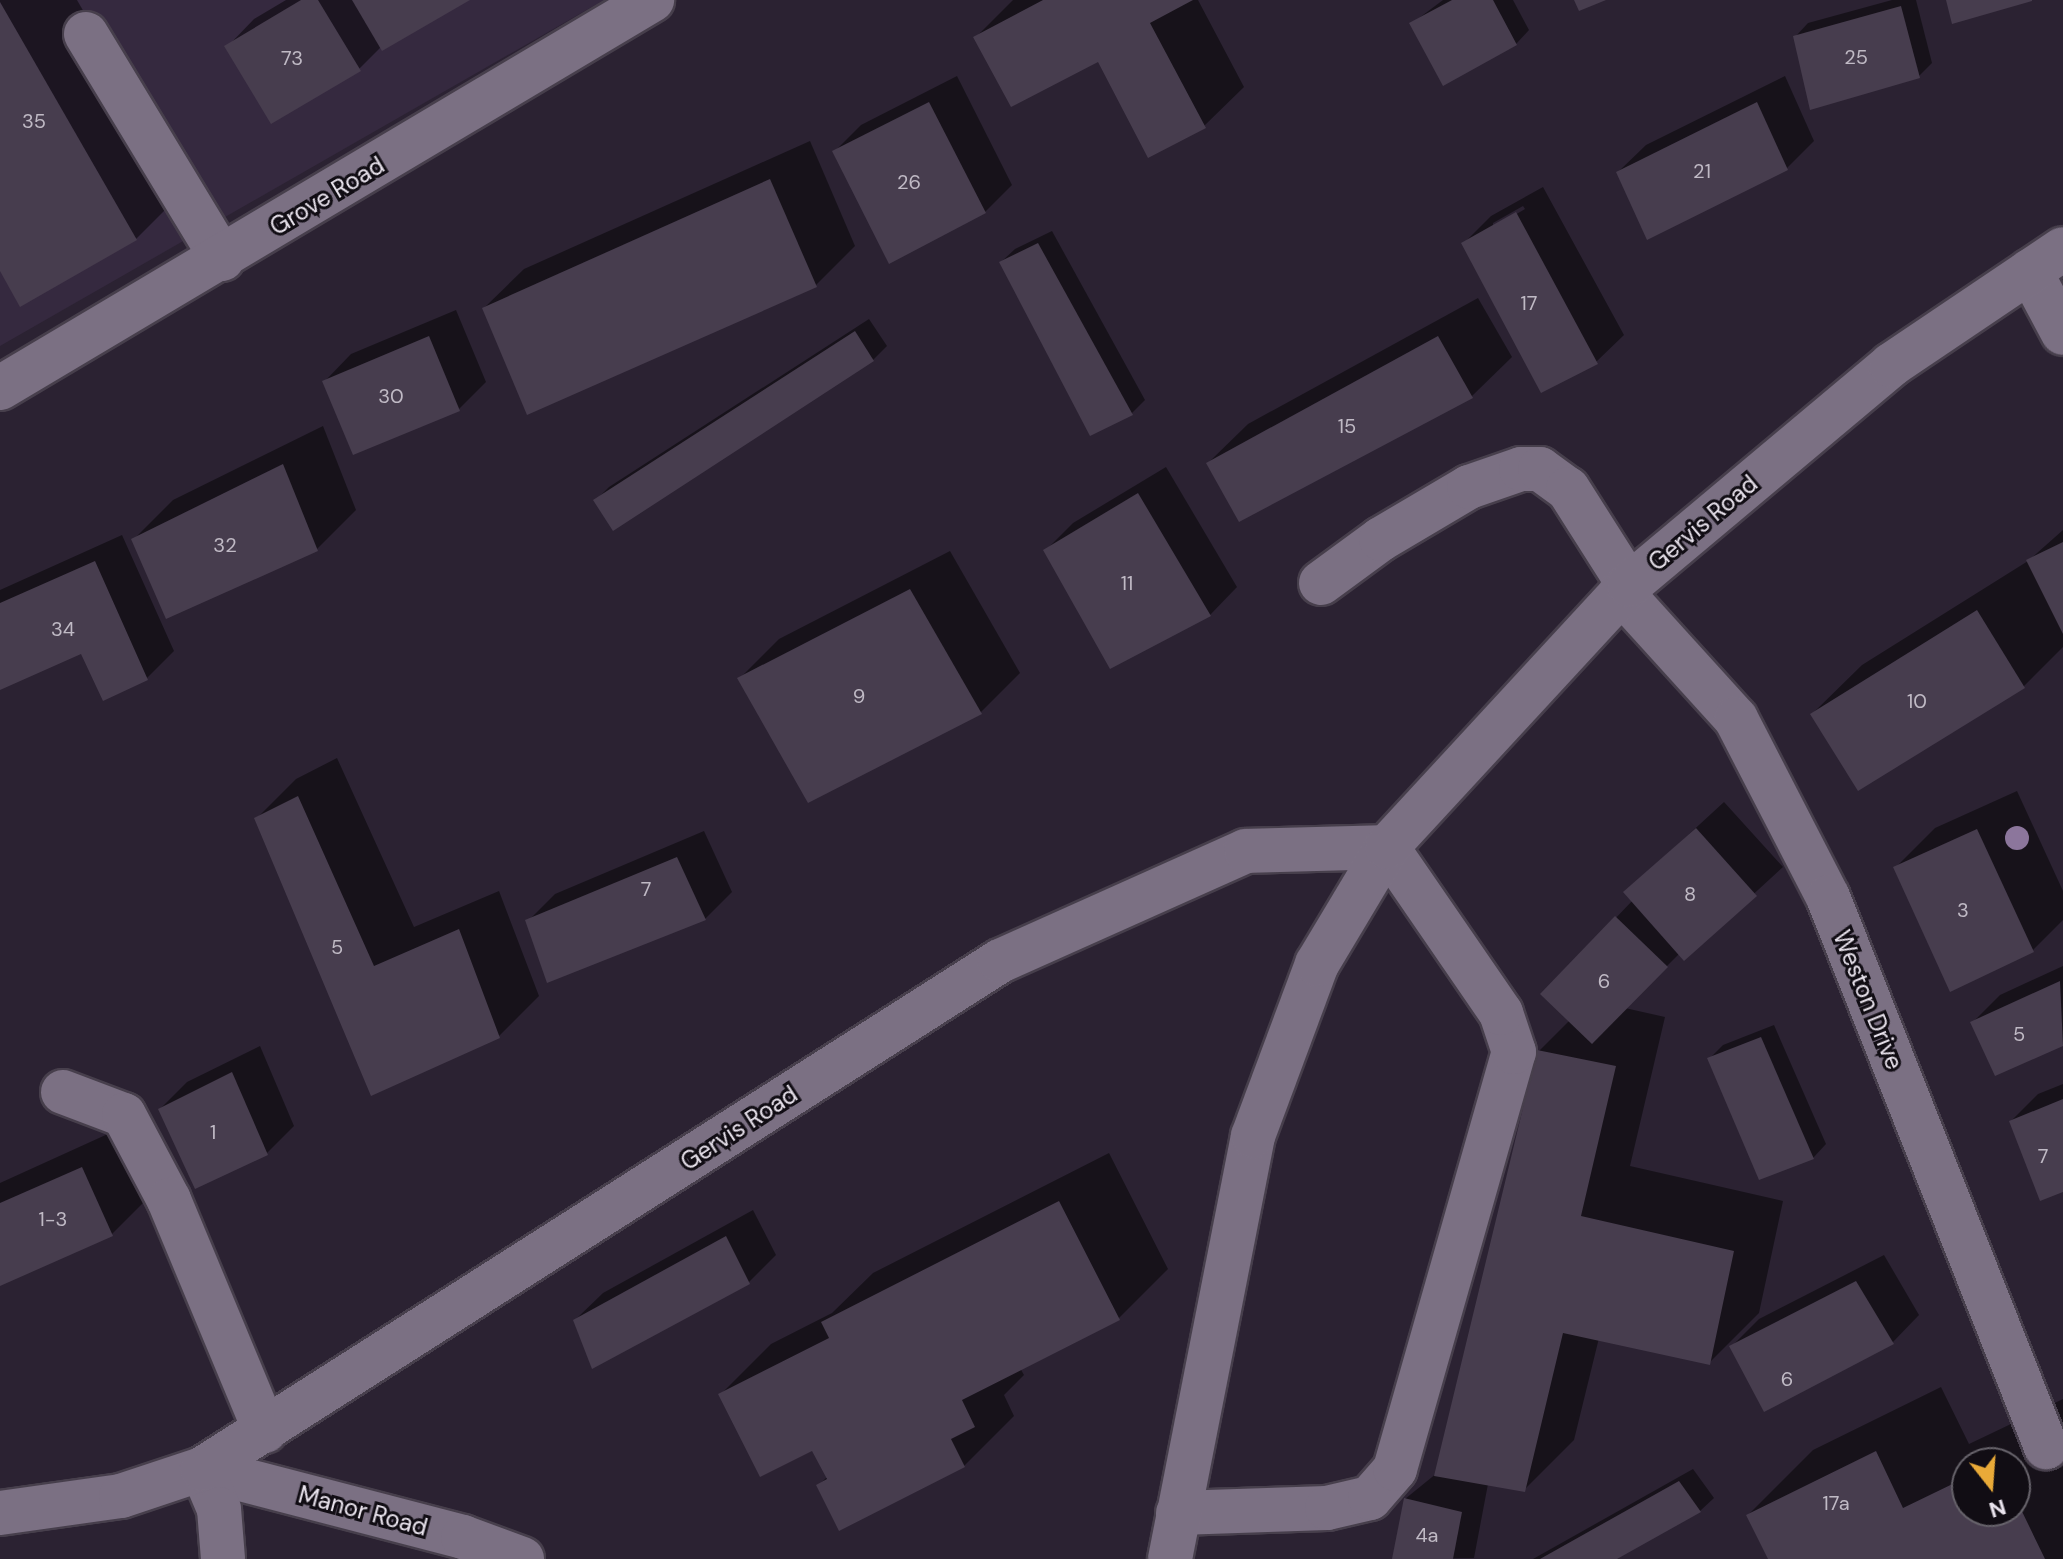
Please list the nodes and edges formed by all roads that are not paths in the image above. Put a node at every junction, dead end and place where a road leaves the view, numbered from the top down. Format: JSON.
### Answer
{"nodes":[{"id":1,"x":652,"y":0,"type":"edge"},
{"id":2,"x":605,"y":12,"type":"edge"},
{"id":3,"x":86,"y":34,"type":"dead end"},
{"id":4,"x":222,"y":259,"type":"junction"},
{"id":5,"x":2046,"y":260,"type":"edge"},
{"id":6,"x":2063,"y":333,"type":"edge"},
{"id":7,"x":0,"y":388,"type":"edge"},
{"id":8,"x":1321,"y":583,"type":"dead end"},
{"id":9,"x":1625,"y":589,"type":"junction"},
{"id":10,"x":1387,"y":847,"type":"junction"},
{"id":11,"x":63,"y":1092,"type":"dead end"},
{"id":12,"x":265,"y":1431,"type":"junction"},
{"id":13,"x":2046,"y":1447,"type":"dead end"},
{"id":14,"x":202,"y":1469,"type":"junction"},
{"id":15,"x":0,"y":1513,"type":"edge"},
{"id":16,"x":1178,"y":1513,"type":"junction"},
{"id":17,"x":223,"y":1559,"type":"edge"},
{"id":18,"x":522,"y":1559,"type":"edge"},
{"id":19,"x":1170,"y":1559,"type":"edge"},
{"id":20,"x":1177,"y":1559,"type":"edge"}],
"edges":[{"from":1,"to":2,"type":"street","name":"Grove Road"},
{"from":2,"to":4,"type":"street","name":"Grove Road"},
{"from":3,"to":4,"type":"street"},
{"from":4,"to":7,"type":"street","name":"Grove Road"},
{"from":5,"to":6,"type":"street"},
{"from":5,"to":9,"type":"street","name":"Gervis Road"},
{"from":8,"to":9,"type":"street","name":"Weston Drive"},
{"from":9,"to":10,"type":"street","name":"Gervis Road"},
{"from":9,"to":13,"type":"street","name":"Weston Drive"},
{"from":10,"to":12,"type":"street","name":"Gervis Road"},
{"from":10,"to":16,"type":"street","name":"Gervis Road"},
{"from":10,"to":16,"type":"street"},
{"from":11,"to":12,"type":"street"},
{"from":12,"to":14,"type":"street","name":"Gervis Road"},
{"from":14,"to":15,"type":"street","name":"Gervis Road"},
{"from":14,"to":17,"type":"street"},
{"from":14,"to":18,"type":"street","name":"Manor Road"},
{"from":16,"to":19,"type":"street","name":"Gervis Road"},
{"from":16,"to":20,"type":"street","name":"Gervis Road"}]}
